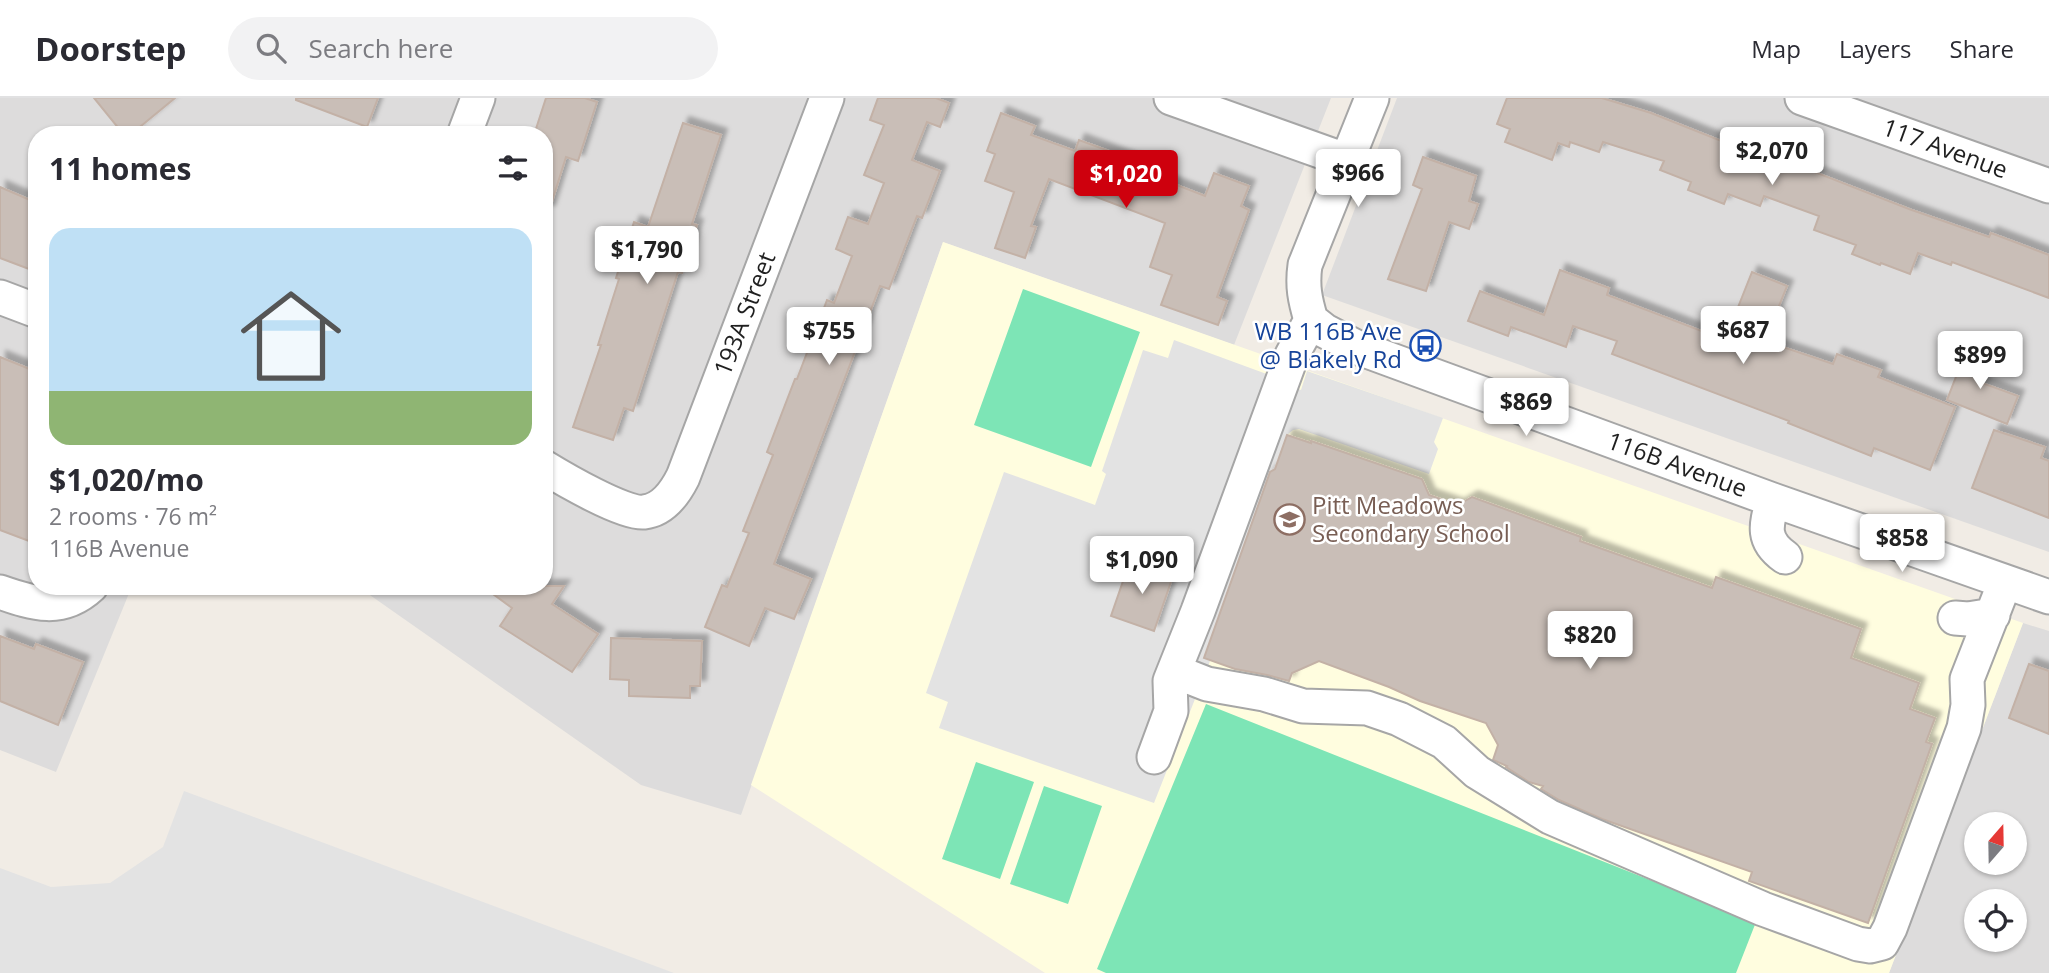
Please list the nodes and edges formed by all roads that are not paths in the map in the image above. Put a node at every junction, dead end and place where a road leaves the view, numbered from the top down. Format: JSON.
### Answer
{"nodes":[{"id":1,"x":478,"y":98,"type":"edge"},
{"id":2,"x":827,"y":98,"type":"edge"},
{"id":3,"x":1171,"y":98,"type":"edge"},
{"id":4,"x":1372,"y":98,"type":"edge"},
{"id":5,"x":1802,"y":98,"type":"edge"},
{"id":6,"x":467,"y":126,"type":"edge"},
{"id":7,"x":1348,"y":161,"type":"junction"},
{"id":8,"x":2049,"y":186,"type":"edge"},
{"id":9,"x":0,"y":297,"type":"edge"},
{"id":10,"x":28,"y":308,"type":"edge"},
{"id":11,"x":1311,"y":320,"type":"junction"},
{"id":12,"x":553,"y":472,"type":"edge"},
{"id":13,"x":1773,"y":500,"type":"junction"},
{"id":14,"x":1785,"y":557,"type":"dead end"},
{"id":15,"x":2005,"y":582,"type":"junction"},
{"id":16,"x":0,"y":592,"type":"edge"},
{"id":17,"x":82,"y":595,"type":"edge"},
{"id":18,"x":2049,"y":597,"type":"edge"},
{"id":19,"x":1993,"y":615,"type":"junction"},
{"id":20,"x":1955,"y":618,"type":"dead end"},
{"id":21,"x":1172,"y":676,"type":"junction"},
{"id":22,"x":1154,"y":757,"type":"dead end"}],
"edges":[{"from":1,"to":6,"type":"street"},
{"from":2,"to":12,"type":"street","name":"193A Street"},
{"from":3,"to":7,"type":"street"},
{"from":4,"to":7,"type":"street"},
{"from":5,"to":8,"type":"street","name":"117 Avenue"},
{"from":7,"to":11,"type":"street"},
{"from":9,"to":10,"type":"street"},
{"from":11,"to":13,"type":"street","name":"116B Avenue"},
{"from":11,"to":21,"type":"street"},
{"from":13,"to":14,"type":"street"},
{"from":13,"to":15,"type":"street","name":"116B Avenue"},
{"from":15,"to":18,"type":"street","name":"116B Avenue"},
{"from":15,"to":19,"type":"street"},
{"from":16,"to":17,"type":"street"},
{"from":19,"to":20,"type":"street"},
{"from":19,"to":21,"type":"street"},
{"from":21,"to":22,"type":"street"}]}
